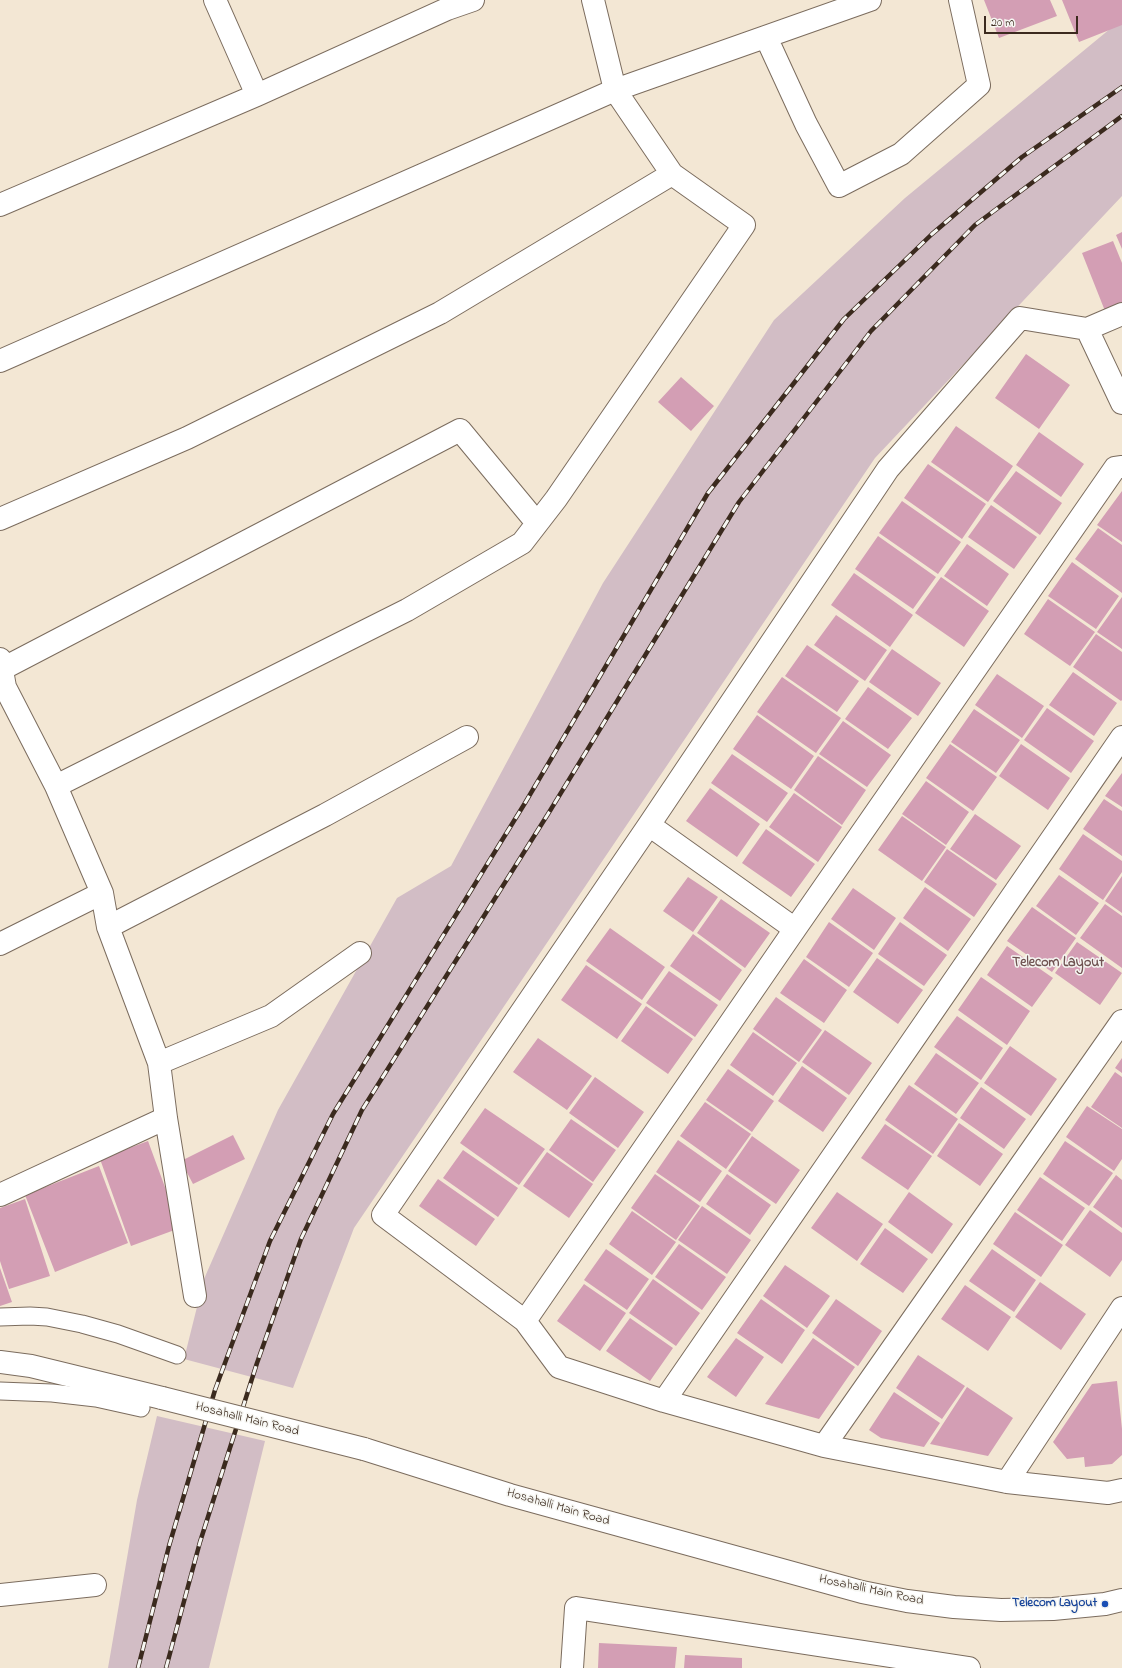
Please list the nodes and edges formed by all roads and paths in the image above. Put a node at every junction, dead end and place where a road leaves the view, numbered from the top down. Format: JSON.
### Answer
{"nodes":[{"id":1,"x":215,"y":0,"type":"edge"},
{"id":2,"x":473,"y":0,"type":"edge"},
{"id":3,"x":593,"y":0,"type":"edge"},
{"id":4,"x":870,"y":0,"type":"edge"},
{"id":5,"x":960,"y":0,"type":"edge"},
{"id":6,"x":445,"y":4,"type":"edge"},
{"id":7,"x":766,"y":37,"type":"junction"},
{"id":8,"x":615,"y":90,"type":"junction"},
{"id":9,"x":256,"y":95,"type":"junction"},
{"id":10,"x":672,"y":174,"type":"junction"},
{"id":11,"x":0,"y":205,"type":"edge"},
{"id":12,"x":1122,"y":314,"type":"edge"},
{"id":13,"x":1087,"y":329,"type":"junction"},
{"id":14,"x":0,"y":361,"type":"edge"},
{"id":15,"x":1122,"y":403,"type":"edge"},
{"id":16,"x":1122,"y":467,"type":"edge"},
{"id":17,"x":0,"y":519,"type":"edge"},
{"id":18,"x":537,"y":523,"type":"junction"},
{"id":19,"x":2,"y":676,"type":"edge"},
{"id":20,"x":467,"y":737,"type":"dead end"},
{"id":21,"x":1122,"y":737,"type":"edge"},
{"id":22,"x":56,"y":786,"type":"junction"},
{"id":23,"x":649,"y":825,"type":"junction"},
{"id":24,"x":102,"y":893,"type":"junction"},
{"id":25,"x":108,"y":927,"type":"junction"},
{"id":26,"x":795,"y":929,"type":"junction"},
{"id":27,"x":0,"y":944,"type":"edge"},
{"id":28,"x":360,"y":953,"type":"dead end"},
{"id":29,"x":1122,"y":1021,"type":"edge"},
{"id":30,"x":159,"y":1063,"type":"junction"},
{"id":31,"x":166,"y":1118,"type":"junction"},
{"id":32,"x":0,"y":1194,"type":"edge"},
{"id":33,"x":195,"y":1296,"type":"dead end"},
{"id":34,"x":1122,"y":1308,"type":"edge"},
{"id":35,"x":0,"y":1317,"type":"edge"},
{"id":36,"x":525,"y":1321,"type":"junction"},
{"id":37,"x":177,"y":1355,"type":"dead end"},
{"id":38,"x":0,"y":1362,"type":"edge"},
{"id":39,"x":0,"y":1391,"type":"edge"},
{"id":40,"x":664,"y":1402,"type":"junction"},
{"id":41,"x":141,"y":1408,"type":"dead end"},
{"id":42,"x":824,"y":1446,"type":"junction"},
{"id":43,"x":1007,"y":1482,"type":"junction"},
{"id":44,"x":1122,"y":1490,"type":"edge"},
{"id":45,"x":95,"y":1585,"type":"dead end"},
{"id":46,"x":0,"y":1595,"type":"edge"},
{"id":47,"x":1122,"y":1600,"type":"edge"},
{"id":48,"x":572,"y":1668,"type":"edge"},
{"id":49,"x":969,"y":1668,"type":"edge"}],
"edges":[{"from":1,"to":9,"type":"street"},
{"from":2,"to":6,"type":"street"},
{"from":3,"to":8,"type":"street"},
{"from":4,"to":7,"type":"street"},
{"from":5,"to":7,"type":"street"},
{"from":6,"to":9,"type":"street"},
{"from":7,"to":8,"type":"street"},
{"from":8,"to":10,"type":"street"},
{"from":8,"to":14,"type":"street"},
{"from":9,"to":11,"type":"street"},
{"from":10,"to":17,"type":"street"},
{"from":10,"to":18,"type":"street"},
{"from":12,"to":13,"type":"street"},
{"from":13,"to":15,"type":"street"},
{"from":13,"to":23,"type":"street"},
{"from":16,"to":26,"type":"street"},
{"from":18,"to":19,"type":"street"},
{"from":18,"to":22,"type":"street"},
{"from":19,"to":22,"type":"street"},
{"from":20,"to":25,"type":"street"},
{"from":21,"to":40,"type":"street"},
{"from":22,"to":24,"type":"street"},
{"from":23,"to":26,"type":"street"},
{"from":23,"to":36,"type":"street"},
{"from":24,"to":25,"type":"street"},
{"from":24,"to":27,"type":"street"},
{"from":25,"to":30,"type":"street"},
{"from":26,"to":36,"type":"street"},
{"from":28,"to":30,"type":"street"},
{"from":29,"to":42,"type":"street"},
{"from":30,"to":31,"type":"street"},
{"from":31,"to":32,"type":"street"},
{"from":31,"to":33,"type":"street"},
{"from":34,"to":43,"type":"street"},
{"from":35,"to":37,"type":"lane"},
{"from":36,"to":40,"type":"street"},
{"from":38,"to":47,"type":"street","name":"Hosahalli Main Road","bridge":true},
{"from":39,"to":41,"type":"lane"},
{"from":40,"to":42,"type":"street"},
{"from":42,"to":43,"type":"street"},
{"from":43,"to":44,"type":"street"},
{"from":45,"to":46,"type":"street"},
{"from":48,"to":49,"type":"street"}]}
